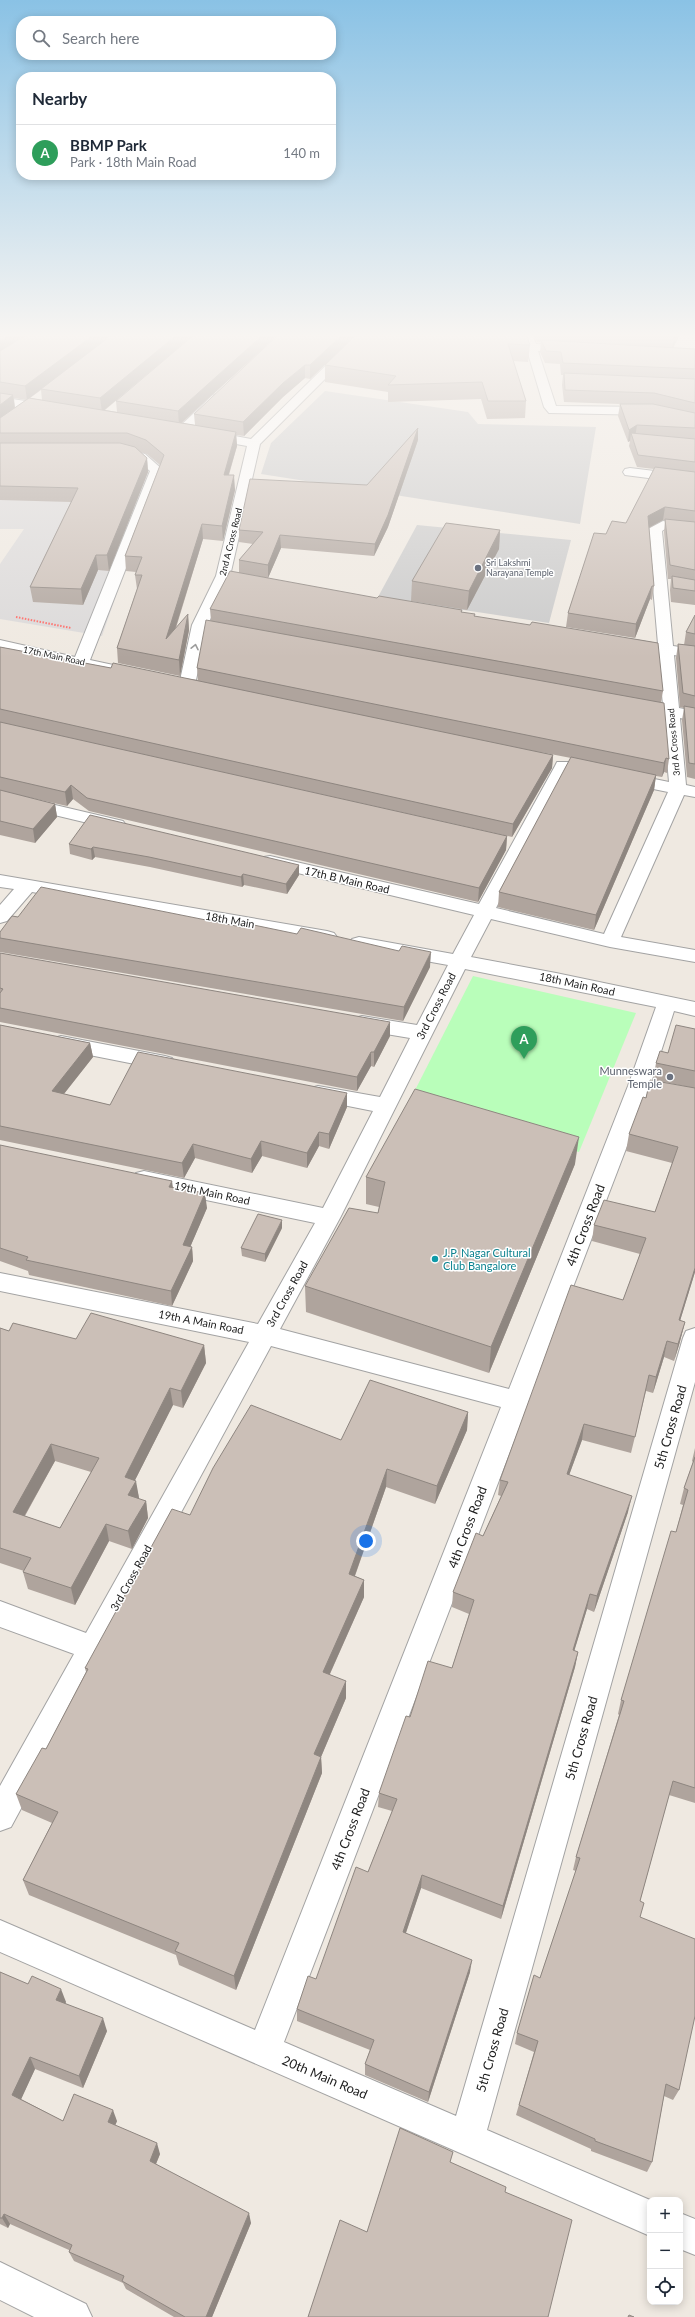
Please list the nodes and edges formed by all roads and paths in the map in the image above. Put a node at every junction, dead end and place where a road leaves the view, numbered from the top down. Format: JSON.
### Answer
{"nodes":[{"id":1,"x":254,"y":442,"type":"edge"},
{"id":2,"x":107,"y":452,"type":"edge"},
{"id":3,"x":630,"y":472,"type":"dead end"},
{"id":4,"x":695,"y":480,"type":"edge"},
{"id":5,"x":695,"y":530,"type":"edge"},
{"id":6,"x":223,"y":576,"type":"junction"},
{"id":7,"x":239,"y":579,"type":"edge"},
{"id":8,"x":16,"y":617,"type":"dead end"},
{"id":9,"x":200,"y":625,"type":"junction"},
{"id":10,"x":93,"y":633,"type":"junction"},
{"id":11,"x":247,"y":634,"type":"edge"},
{"id":12,"x":612,"y":641,"type":"edge"},
{"id":13,"x":0,"y":645,"type":"edge"},
{"id":14,"x":666,"y":650,"type":"junction"},
{"id":15,"x":695,"y":654,"type":"edge"},
{"id":16,"x":81,"y":662,"type":"junction"},
{"id":17,"x":126,"y":672,"type":"edge"},
{"id":18,"x":187,"y":685,"type":"edge"},
{"id":19,"x":624,"y":703,"type":"edge"},
{"id":20,"x":671,"y":712,"type":"junction"},
{"id":21,"x":695,"y":716,"type":"edge"},
{"id":22,"x":563,"y":766,"type":"dead end"},
{"id":23,"x":609,"y":775,"type":"edge"},
{"id":24,"x":687,"y":791,"type":"edge"},
{"id":25,"x":0,"y":797,"type":"edge"},
{"id":26,"x":131,"y":828,"type":"edge"},
{"id":27,"x":254,"y":858,"type":"edge"},
{"id":28,"x":0,"y":881,"type":"edge"},
{"id":29,"x":28,"y":885,"type":"junction"},
{"id":30,"x":485,"y":913,"type":"junction"},
{"id":31,"x":0,"y":917,"type":"edge"},
{"id":32,"x":610,"y":942,"type":"junction"},
{"id":33,"x":695,"y":956,"type":"edge"},
{"id":34,"x":460,"y":960,"type":"junction"},
{"id":35,"x":667,"y":1003,"type":"junction"},
{"id":36,"x":695,"y":1009,"type":"edge"},
{"id":37,"x":344,"y":1020,"type":"edge"},
{"id":38,"x":423,"y":1033,"type":"junction"},
{"id":39,"x":39,"y":1038,"type":"edge"},
{"id":40,"x":185,"y":1067,"type":"edge"},
{"id":41,"x":301,"y":1090,"type":"edge"},
{"id":42,"x":386,"y":1106,"type":"junction"},
{"id":43,"x":122,"y":1174,"type":"edge"},
{"id":44,"x":329,"y":1218,"type":"junction"},
{"id":45,"x":0,"y":1282,"type":"edge"},
{"id":46,"x":264,"y":1335,"type":"junction"},
{"id":47,"x":695,"y":1338,"type":"edge"},
{"id":48,"x":517,"y":1401,"type":"junction"},
{"id":49,"x":0,"y":1614,"type":"edge"},
{"id":50,"x":92,"y":1648,"type":"junction"},
{"id":51,"x":0,"y":1816,"type":"edge"},
{"id":52,"x":0,"y":1936,"type":"edge"},
{"id":53,"x":264,"y":2050,"type":"junction"},
{"id":54,"x":467,"y":2138,"type":"junction"},
{"id":55,"x":647,"y":2217,"type":"edge"},
{"id":56,"x":683,"y":2232,"type":"edge"},
{"id":57,"x":695,"y":2238,"type":"edge"},
{"id":58,"x":0,"y":2280,"type":"edge"},
{"id":59,"x":65,"y":2315,"type":"edge"}],
"edges":[{"from":1,"to":6,"type":"street","name":"2nd A Cross Road"},
{"from":2,"to":10,"type":"street"},
{"from":3,"to":4,"type":"street"},
{"from":5,"to":14,"type":"street","name":"3rd A Cross Road"},
{"from":6,"to":7,"type":"street"},
{"from":6,"to":9,"type":"street","name":"2nd A Cross Road"},
{"from":8,"to":10,"type":"path"},
{"from":9,"to":11,"type":"street"},
{"from":18,"to":9,"type":"street","name":"2nd A Cross Road","one_way":true},
{"from":10,"to":16,"type":"street"},
{"from":12,"to":14,"type":"street"},
{"from":13,"to":16,"type":"street","name":"17th Main Road"},
{"from":14,"to":15,"type":"street"},
{"from":14,"to":20,"type":"street","name":"3rd A Cross Road"},
{"from":16,"to":17,"type":"street","name":"17th Main Road"},
{"from":19,"to":20,"type":"street"},
{"from":20,"to":21,"type":"street"},
{"from":20,"to":24,"type":"street","name":"3rd A Cross Road"},
{"from":22,"to":30,"type":"street","name":"3rd Cross Road"},
{"from":23,"to":24,"type":"street"},
{"from":24,"to":32,"type":"street","name":"3rd A Cross Road"},
{"from":25,"to":26,"type":"street"},
{"from":27,"to":30,"type":"street","name":"17th B Main Road"},
{"from":28,"to":29,"type":"street","name":"18th Main"},
{"from":29,"to":31,"type":"street"},
{"from":29,"to":34,"type":"street","name":"18th Main"},
{"from":30,"to":32,"type":"street","name":"17th B Main Road"},
{"from":30,"to":34,"type":"street","name":"3rd Cross Road"},
{"from":32,"to":33,"type":"street","name":"17th B Main Road"},
{"from":34,"to":35,"type":"street","name":"18th Main Road"},
{"from":34,"to":38,"type":"street","name":"3rd Cross Road"},
{"from":35,"to":36,"type":"street","name":"18th Main Road"},
{"from":35,"to":48,"type":"street","name":"4th Cross Road"},
{"from":37,"to":38,"type":"street"},
{"from":38,"to":42,"type":"street","name":"3rd Cross Road"},
{"from":39,"to":40,"type":"street"},
{"from":41,"to":42,"type":"street"},
{"from":42,"to":44,"type":"street","name":"3rd Cross Road"},
{"from":43,"to":44,"type":"street","name":"19th Main Road"},
{"from":44,"to":46,"type":"street","name":"3rd Cross Road"},
{"from":45,"to":46,"type":"street","name":"19th A Main Road"},
{"from":46,"to":48,"type":"street","name":"19th A Main Road"},
{"from":46,"to":50,"type":"street","name":"3rd Cross Road"},
{"from":47,"to":54,"type":"street","name":"5th Cross Road"},
{"from":48,"to":53,"type":"street","name":"4th Cross Road"},
{"from":49,"to":50,"type":"street"},
{"from":50,"to":51,"type":"street","name":"3rd Cross Road"},
{"from":52,"to":53,"type":"street","name":"20th Main Road"},
{"from":53,"to":54,"type":"street","name":"20th Main Road"},
{"from":54,"to":55,"type":"street","name":"20th Main Road"},
{"from":56,"to":57,"type":"street"},
{"from":58,"to":59,"type":"street"}]}
